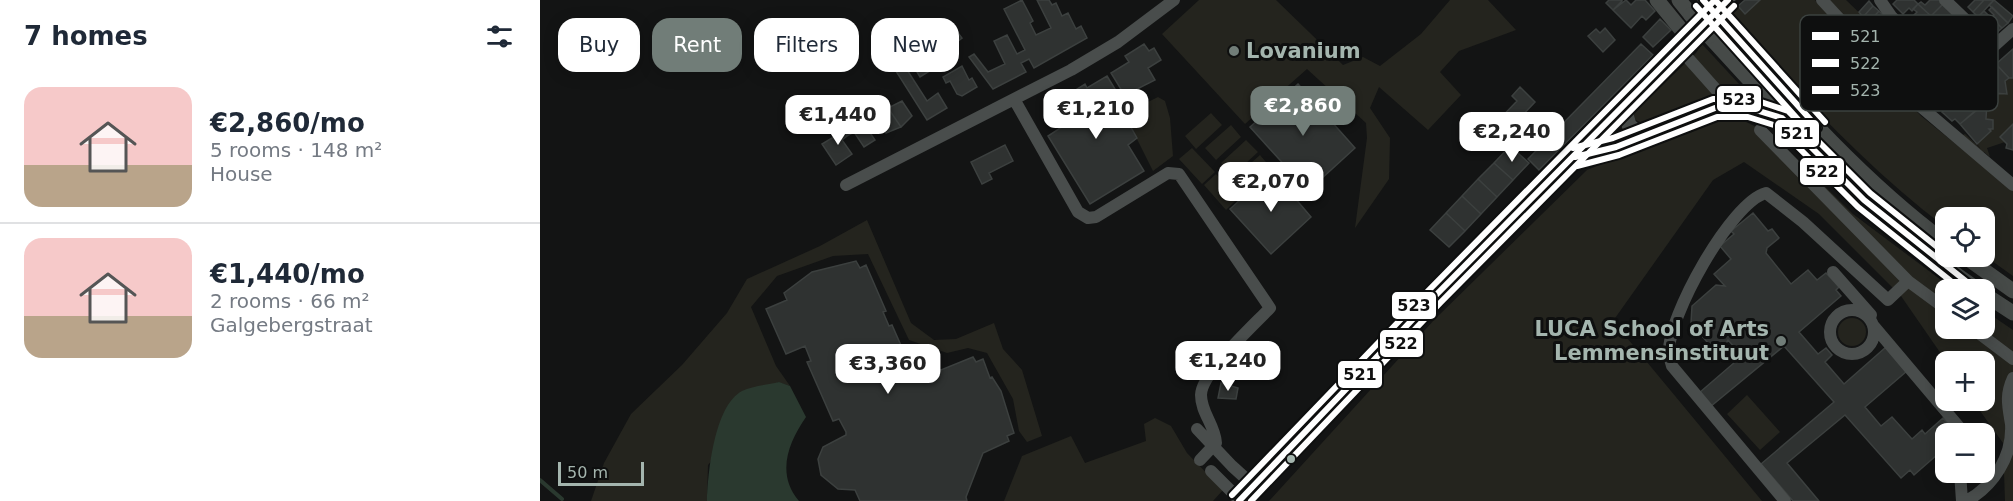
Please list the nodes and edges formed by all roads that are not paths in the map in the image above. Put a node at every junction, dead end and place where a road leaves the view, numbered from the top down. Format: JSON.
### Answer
{"nodes":[{"id":1,"x":1174,"y":0,"type":"edge"},
{"id":2,"x":1657,"y":0,"type":"edge"},
{"id":3,"x":1678,"y":0,"type":"edge"},
{"id":4,"x":1728,"y":0,"type":"edge"},
{"id":5,"x":1822,"y":0,"type":"edge"},
{"id":6,"x":1880,"y":0,"type":"edge"},
{"id":7,"x":1945,"y":0,"type":"edge"},
{"id":8,"x":1704,"y":1,"type":"edge"},
{"id":9,"x":1836,"y":15,"type":"edge"},
{"id":10,"x":1890,"y":15,"type":"edge"},
{"id":11,"x":1961,"y":15,"type":"edge"},
{"id":12,"x":2013,"y":29,"type":"edge"},
{"id":13,"x":1998,"y":42,"type":"edge"},
{"id":14,"x":1684,"y":43,"type":"junction"},
{"id":15,"x":1720,"y":94,"type":"dead end"},
{"id":16,"x":1014,"y":99,"type":"junction"},
{"id":17,"x":1623,"y":105,"type":"junction"},
{"id":18,"x":1800,"y":109,"type":"edge"},
{"id":19,"x":1802,"y":111,"type":"edge"},
{"id":20,"x":1926,"y":111,"type":"edge"},
{"id":21,"x":1782,"y":118,"type":"junction"},
{"id":22,"x":1760,"y":130,"type":"dead end"},
{"id":23,"x":1642,"y":137,"type":"junction"},
{"id":24,"x":1571,"y":157,"type":"junction"},
{"id":25,"x":2013,"y":184,"type":"edge"},
{"id":26,"x":846,"y":185,"type":"dead end"},
{"id":27,"x":1935,"y":234,"type":"edge"},
{"id":28,"x":1979,"y":267,"type":"edge"},
{"id":29,"x":1833,"y":272,"type":"dead end"},
{"id":30,"x":1964,"y":279,"type":"edge"},
{"id":31,"x":1908,"y":281,"type":"junction"},
{"id":32,"x":2013,"y":291,"type":"edge"},
{"id":33,"x":1888,"y":300,"type":"junction"},
{"id":34,"x":1935,"y":301,"type":"edge"},
{"id":35,"x":1995,"y":301,"type":"edge"},
{"id":36,"x":2013,"y":313,"type":"edge"},
{"id":37,"x":1871,"y":320,"type":"junction"},
{"id":38,"x":1987,"y":339,"type":"edge"},
{"id":39,"x":2013,"y":359,"type":"edge"},
{"id":40,"x":2013,"y":378,"type":"edge"},
{"id":41,"x":1956,"y":423,"type":"edge"},
{"id":42,"x":1197,"y":429,"type":"dead end"},
{"id":43,"x":1214,"y":447,"type":"junction"},
{"id":44,"x":1200,"y":460,"type":"dead end"},
{"id":45,"x":1211,"y":471,"type":"dead end"},
{"id":46,"x":1962,"y":483,"type":"edge"},
{"id":47,"x":1254,"y":486,"type":"junction"},
{"id":48,"x":1240,"y":501,"type":"edge"},
{"id":49,"x":1785,"y":501,"type":"edge"},
{"id":50,"x":1964,"y":501,"type":"edge"}],
"edges":[{"from":1,"to":16,"type":"street"},
{"from":2,"to":14,"type":"main road"},
{"from":3,"to":21,"type":"main road","bridge":true},
{"from":4,"to":14,"type":"main road"},
{"from":5,"to":9,"type":"street"},
{"from":6,"to":10,"type":"street"},
{"from":7,"to":11,"type":"street"},
{"from":8,"to":18,"type":"main road","bridge":true},
{"from":12,"to":13,"type":"street"},
{"from":14,"to":15,"type":"street"},
{"from":14,"to":17,"type":"main road"},
{"from":16,"to":26,"type":"street"},
{"from":16,"to":43,"type":"street"},
{"from":17,"to":23,"type":"main road"},
{"from":17,"to":24,"type":"main road"},
{"from":19,"to":27,"type":"main road","bridge":true},
{"from":20,"to":25,"type":"street"},
{"from":21,"to":23,"type":"main road"},
{"from":21,"to":30,"type":"main road"},
{"from":22,"to":31,"type":"street"},
{"from":23,"to":24,"type":"main road"},
{"from":24,"to":47,"type":"main road"},
{"from":28,"to":32,"type":"main road"},
{"from":29,"to":37,"type":"street"},
{"from":31,"to":33,"type":"street"},
{"from":31,"to":34,"type":"street"},
{"from":33,"to":37,"type":"street"},
{"from":33,"to":49,"type":"street"},
{"from":35,"to":36,"type":"main road"},
{"from":37,"to":41,"type":"street"},
{"from":38,"to":39,"type":"street"},
{"from":40,"to":50,"type":"street"},
{"from":42,"to":43,"type":"street"},
{"from":43,"to":44,"type":"street"},
{"from":43,"to":47,"type":"street"},
{"from":45,"to":48,"type":"street"},
{"from":46,"to":50,"type":"street"},
{"from":47,"to":48,"type":"main road"}]}
